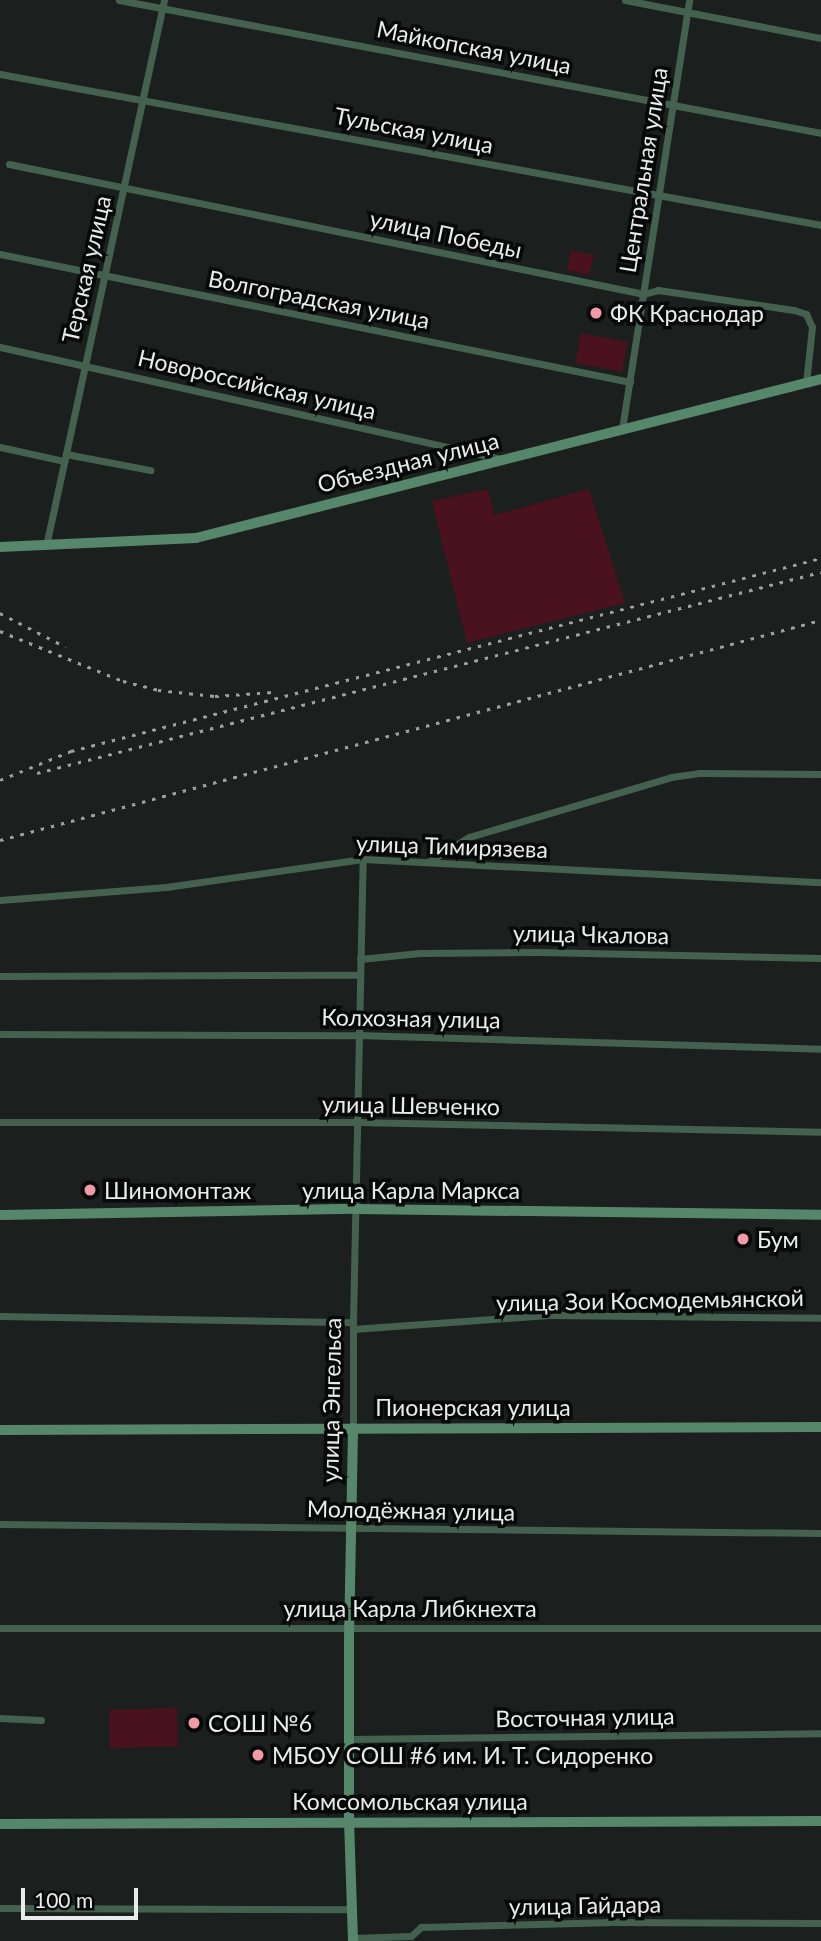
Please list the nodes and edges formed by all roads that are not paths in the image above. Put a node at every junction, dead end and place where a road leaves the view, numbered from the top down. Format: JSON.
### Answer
{"nodes":[{"id":1,"x":119,"y":0,"type":"edge"},
{"id":2,"x":625,"y":0,"type":"edge"},
{"id":3,"x":689,"y":0,"type":"edge"},
{"id":4,"x":163,"y":4,"type":"edge"},
{"id":5,"x":687,"y":12,"type":"junction"},
{"id":6,"x":821,"y":38,"type":"edge"},
{"id":7,"x":0,"y":74,"type":"edge"},
{"id":8,"x":141,"y":98,"type":"junction"},
{"id":9,"x":672,"y":104,"type":"junction"},
{"id":10,"x":821,"y":133,"type":"edge"},
{"id":11,"x":9,"y":163,"type":"dead end"},
{"id":12,"x":125,"y":186,"type":"junction"},
{"id":13,"x":657,"y":196,"type":"junction"},
{"id":14,"x":821,"y":225,"type":"edge"},
{"id":15,"x":0,"y":254,"type":"edge"},
{"id":16,"x":104,"y":276,"type":"junction"},
{"id":17,"x":644,"y":294,"type":"junction"},
{"id":18,"x":0,"y":347,"type":"edge"},
{"id":19,"x":84,"y":365,"type":"junction"},
{"id":20,"x":821,"y":379,"type":"edge"},
{"id":21,"x":630,"y":382,"type":"junction"},
{"id":22,"x":806,"y":383,"type":"junction"},
{"id":23,"x":622,"y":429,"type":"junction"},
{"id":24,"x":0,"y":447,"type":"edge"},
{"id":25,"x":65,"y":457,"type":"junction"},
{"id":26,"x":505,"y":460,"type":"junction"},
{"id":27,"x":150,"y":470,"type":"dead end"},
{"id":28,"x":46,"y":546,"type":"junction"},
{"id":29,"x":0,"y":548,"type":"edge"},
{"id":30,"x":821,"y":774,"type":"edge"},
{"id":31,"x":363,"y":859,"type":"junction"},
{"id":32,"x":427,"y":862,"type":"junction"},
{"id":33,"x":821,"y":882,"type":"edge"},
{"id":34,"x":0,"y":900,"type":"edge"},
{"id":35,"x":821,"y":958,"type":"edge"},
{"id":36,"x":360,"y":959,"type":"junction"},
{"id":37,"x":359,"y":975,"type":"junction"},
{"id":38,"x":0,"y":976,"type":"edge"},
{"id":39,"x":0,"y":1034,"type":"edge"},
{"id":40,"x":358,"y":1035,"type":"junction"},
{"id":41,"x":821,"y":1049,"type":"edge"},
{"id":42,"x":0,"y":1122,"type":"edge"},
{"id":43,"x":357,"y":1122,"type":"junction"},
{"id":44,"x":821,"y":1132,"type":"edge"},
{"id":45,"x":355,"y":1209,"type":"junction"},
{"id":46,"x":0,"y":1215,"type":"edge"},
{"id":47,"x":821,"y":1215,"type":"edge"},
{"id":48,"x":0,"y":1316,"type":"edge"},
{"id":49,"x":821,"y":1318,"type":"edge"},
{"id":50,"x":353,"y":1325,"type":"junction"},
{"id":51,"x":821,"y":1427,"type":"edge"},
{"id":52,"x":353,"y":1428,"type":"junction"},
{"id":53,"x":0,"y":1430,"type":"edge"},
{"id":54,"x":0,"y":1524,"type":"edge"},
{"id":55,"x":349,"y":1529,"type":"junction"},
{"id":56,"x":821,"y":1533,"type":"edge"},
{"id":57,"x":349,"y":1626,"type":"junction"},
{"id":58,"x":0,"y":1628,"type":"edge"},
{"id":59,"x":821,"y":1628,"type":"edge"},
{"id":60,"x":0,"y":1718,"type":"edge"},
{"id":61,"x":41,"y":1720,"type":"dead end"},
{"id":62,"x":821,"y":1733,"type":"edge"},
{"id":63,"x":349,"y":1739,"type":"junction"},
{"id":64,"x":821,"y":1821,"type":"edge"},
{"id":65,"x":349,"y":1822,"type":"junction"},
{"id":66,"x":0,"y":1824,"type":"edge"},
{"id":67,"x":0,"y":1908,"type":"edge"},
{"id":68,"x":353,"y":1909,"type":"junction"},
{"id":69,"x":821,"y":1923,"type":"edge"},
{"id":70,"x":353,"y":1940,"type":"edge"}],
"edges":[{"from":1,"to":4,"type":"street","name":"Майкопская улица"},
{"from":2,"to":5,"type":"street"},
{"from":3,"to":5,"type":"street","name":"Центральная улица"},
{"from":4,"to":8,"type":"street","name":"Терская улица"},
{"from":4,"to":9,"type":"street","name":"Майкопская улица"},
{"from":5,"to":6,"type":"street"},
{"from":5,"to":9,"type":"street","name":"Центральная улица"},
{"from":7,"to":8,"type":"street","name":"Тульская улица"},
{"from":8,"to":12,"type":"street","name":"Терская улица"},
{"from":8,"to":13,"type":"street","name":"Тульская улица"},
{"from":9,"to":10,"type":"street","name":"Майкопская улица"},
{"from":9,"to":13,"type":"street","name":"Центральная улица"},
{"from":11,"to":12,"type":"street","name":"улица Победы"},
{"from":12,"to":16,"type":"street","name":"Терская улица"},
{"from":12,"to":17,"type":"street","name":"улица Победы"},
{"from":13,"to":14,"type":"street","name":"Тульская улица"},
{"from":13,"to":17,"type":"street","name":"Центральная улица"},
{"from":15,"to":16,"type":"street","name":"Волгоградская улица"},
{"from":16,"to":19,"type":"street","name":"Терская улица"},
{"from":16,"to":21,"type":"street","name":"Волгоградская улица"},
{"from":17,"to":21,"type":"street","name":"Центральная улица"},
{"from":17,"to":22,"type":"street","name":"улица Победы"},
{"from":18,"to":19,"type":"street","name":"Новороссийская улица"},
{"from":19,"to":25,"type":"street","name":"Терская улица"},
{"from":19,"to":26,"type":"street","name":"Новороссийская улица"},
{"from":20,"to":22,"type":"street","name":"Объездная улица"},
{"from":21,"to":23,"type":"street","name":"Центральная улица"},
{"from":22,"to":23,"type":"street","name":"Объездная улица"},
{"from":23,"to":26,"type":"street","name":"Объездная улица"},
{"from":24,"to":25,"type":"street"},
{"from":25,"to":27,"type":"street"},
{"from":25,"to":28,"type":"street","name":"Терская улица"},
{"from":26,"to":28,"type":"street","name":"Объездная улица"},
{"from":28,"to":29,"type":"street","name":"Объездная улица"},
{"from":30,"to":32,"type":"street"},
{"from":31,"to":32,"type":"street","name":"улица Тимирязева"},
{"from":31,"to":34,"type":"street","name":"улица Тимирязева"},
{"from":31,"to":36,"type":"street","name":"улица Энгельса"},
{"from":32,"to":33,"type":"street","name":"улица Тимирязева"},
{"from":35,"to":36,"type":"street","name":"улица Чкалова"},
{"from":36,"to":37,"type":"street","name":"улица Энгельса"},
{"from":37,"to":38,"type":"street"},
{"from":37,"to":40,"type":"street","name":"улица Энгельса"},
{"from":39,"to":40,"type":"street","name":"Колхозная улица"},
{"from":40,"to":41,"type":"street","name":"Колхозная улица"},
{"from":40,"to":43,"type":"street","name":"улица Энгельса"},
{"from":42,"to":43,"type":"street","name":"улица Шевченко"},
{"from":43,"to":44,"type":"street","name":"улица Шевченко"},
{"from":43,"to":45,"type":"street","name":"улица Энгельса"},
{"from":45,"to":46,"type":"street","name":"улица Карла Маркса"},
{"from":45,"to":47,"type":"street","name":"улица Карла Маркса"},
{"from":45,"to":50,"type":"street","name":"улица Энгельса"},
{"from":48,"to":50,"type":"street","name":"улица Зои Космодемьянской"},
{"from":49,"to":50,"type":"street","name":"улица Зои Космодемьянской"},
{"from":50,"to":52,"type":"street","name":"улица Энгельса"},
{"from":51,"to":52,"type":"street","name":"Пионерская улица"},
{"from":52,"to":53,"type":"street","name":"Пионерская улица"},
{"from":52,"to":55,"type":"street","name":"улица Энгельса"},
{"from":54,"to":55,"type":"street","name":"Молодёжная улица"},
{"from":55,"to":56,"type":"street","name":"Молодёжная улица"},
{"from":55,"to":57,"type":"street","name":"улица Энгельса"},
{"from":57,"to":58,"type":"street","name":"улица Карла Либкнехта"},
{"from":57,"to":59,"type":"street","name":"улица Карла Либкнехта"},
{"from":57,"to":63,"type":"street","name":"улица Энгельса"},
{"from":60,"to":61,"type":"street"},
{"from":62,"to":63,"type":"street","name":"Восточная улица"},
{"from":63,"to":65,"type":"street","name":"улица Энгельса"},
{"from":64,"to":65,"type":"street","name":"Комсомольская улица"},
{"from":65,"to":66,"type":"street","name":"Комсомольская улица"},
{"from":65,"to":68,"type":"street","name":"улица Энгельса"},
{"from":67,"to":68,"type":"street"},
{"from":68,"to":70,"type":"street","name":"улица Энгельса"},
{"from":69,"to":70,"type":"street","name":"улица Гайдара"}]}
